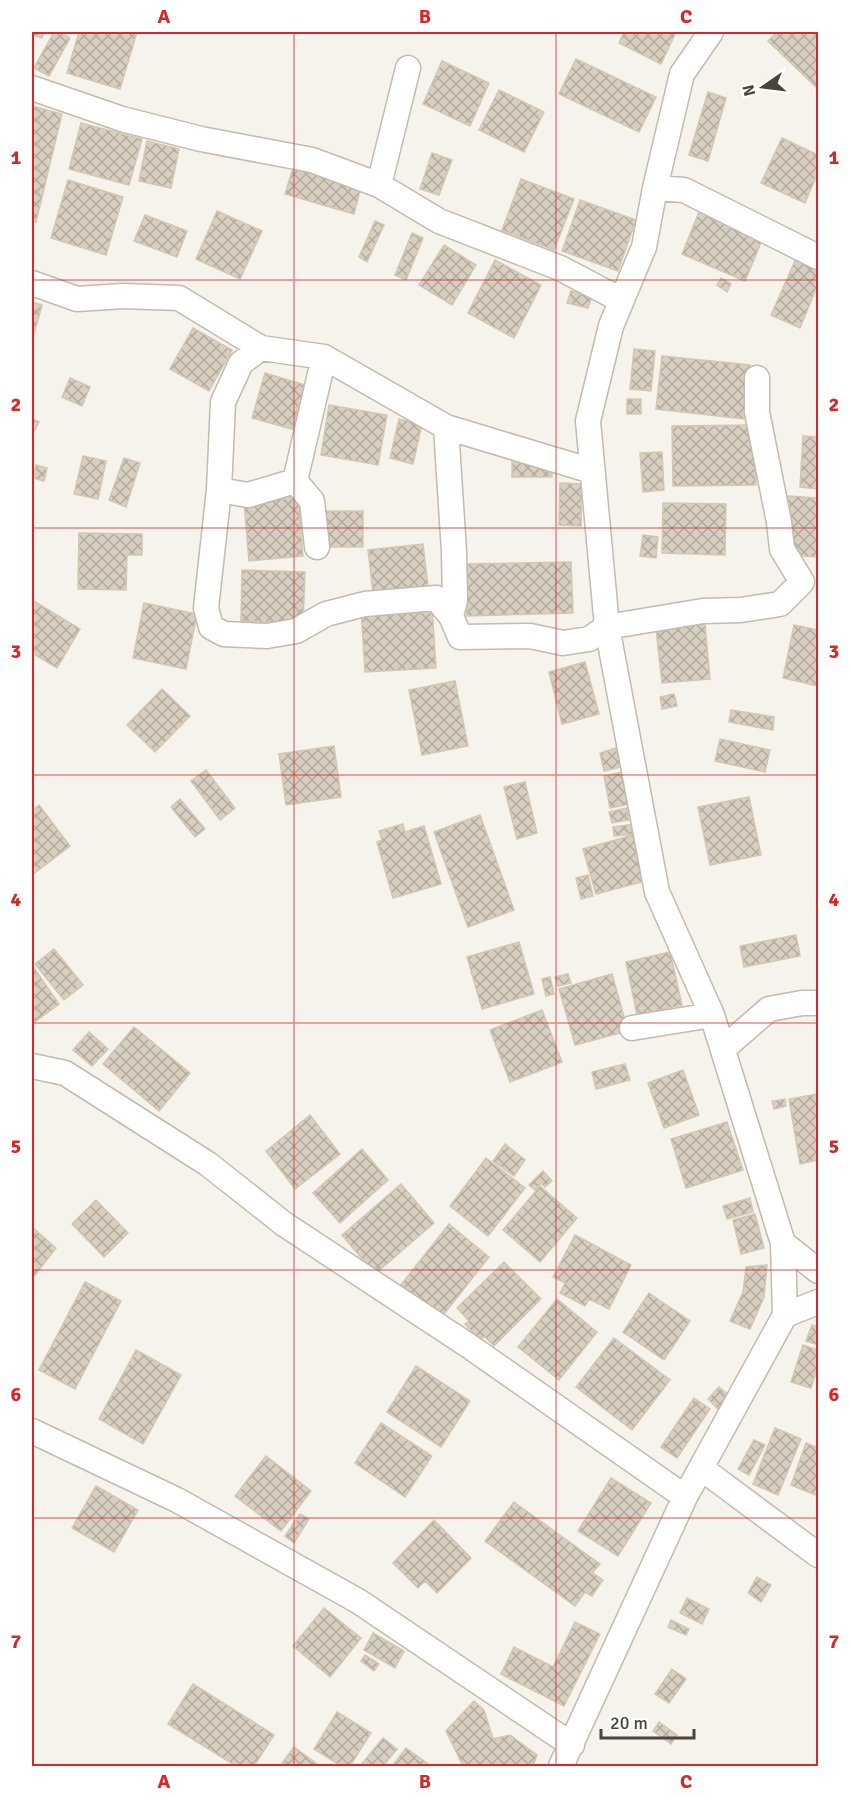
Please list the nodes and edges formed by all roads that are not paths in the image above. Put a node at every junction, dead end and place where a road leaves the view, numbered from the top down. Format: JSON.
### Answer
{"nodes":[{"id":1,"x":711,"y":32,"type":"edge"},
{"id":2,"x":408,"y":68,"type":"dead end"},
{"id":3,"x":32,"y":88,"type":"edge"},
{"id":4,"x":379,"y":185,"type":"junction"},
{"id":5,"x":655,"y":188,"type":"junction"},
{"id":6,"x":819,"y":256,"type":"edge"},
{"id":7,"x":32,"y":283,"type":"edge"},
{"id":8,"x":621,"y":300,"type":"junction"},
{"id":9,"x":261,"y":348,"type":"junction"},
{"id":10,"x":324,"y":357,"type":"junction"},
{"id":11,"x":757,"y":378,"type":"dead end"},
{"id":12,"x":446,"y":427,"type":"junction"},
{"id":13,"x":592,"y":471,"type":"junction"},
{"id":14,"x":295,"y":481,"type":"junction"},
{"id":15,"x":219,"y":490,"type":"junction"},
{"id":16,"x":317,"y":547,"type":"dead end"},
{"id":17,"x":451,"y":616,"type":"junction"},
{"id":18,"x":607,"y":627,"type":"junction"},
{"id":19,"x":819,"y":1003,"type":"edge"},
{"id":20,"x":712,"y":1016,"type":"junction"},
{"id":21,"x":632,"y":1028,"type":"dead end"},
{"id":22,"x":723,"y":1049,"type":"junction"},
{"id":23,"x":32,"y":1066,"type":"edge"},
{"id":24,"x":783,"y":1244,"type":"junction"},
{"id":25,"x":819,"y":1271,"type":"edge"},
{"id":26,"x":819,"y":1302,"type":"edge"},
{"id":27,"x":785,"y":1315,"type":"junction"},
{"id":28,"x":32,"y":1431,"type":"edge"},
{"id":29,"x":700,"y":1468,"type":"junction"},
{"id":30,"x":685,"y":1497,"type":"junction"},
{"id":31,"x":819,"y":1555,"type":"edge"},
{"id":32,"x":572,"y":1745,"type":"junction"},
{"id":33,"x":561,"y":1767,"type":"edge"}],
"edges":[{"from":1,"to":5,"type":"street"},
{"from":2,"to":4,"type":"street"},
{"from":3,"to":4,"type":"street"},
{"from":4,"to":8,"type":"street"},
{"from":5,"to":6,"type":"street"},
{"from":5,"to":8,"type":"street"},
{"from":7,"to":9,"type":"street"},
{"from":8,"to":13,"type":"street"},
{"from":9,"to":10,"type":"street"},
{"from":9,"to":15,"type":"street"},
{"from":10,"to":12,"type":"street"},
{"from":10,"to":14,"type":"street"},
{"from":11,"to":18,"type":"street"},
{"from":12,"to":13,"type":"street"},
{"from":12,"to":17,"type":"street"},
{"from":13,"to":18,"type":"street"},
{"from":14,"to":15,"type":"street"},
{"from":14,"to":16,"type":"street"},
{"from":15,"to":17,"type":"street"},
{"from":17,"to":18,"type":"street"},
{"from":18,"to":20,"type":"street"},
{"from":19,"to":22,"type":"street"},
{"from":20,"to":21,"type":"street"},
{"from":20,"to":22,"type":"street"},
{"from":22,"to":24,"type":"street"},
{"from":23,"to":30,"type":"street"},
{"from":24,"to":25,"type":"street"},
{"from":24,"to":27,"type":"street"},
{"from":26,"to":27,"type":"street"},
{"from":27,"to":29,"type":"street"},
{"from":28,"to":32,"type":"street"},
{"from":29,"to":30,"type":"street"},
{"from":29,"to":31,"type":"street"},
{"from":30,"to":32,"type":"street"},
{"from":32,"to":33,"type":"street"}]}
